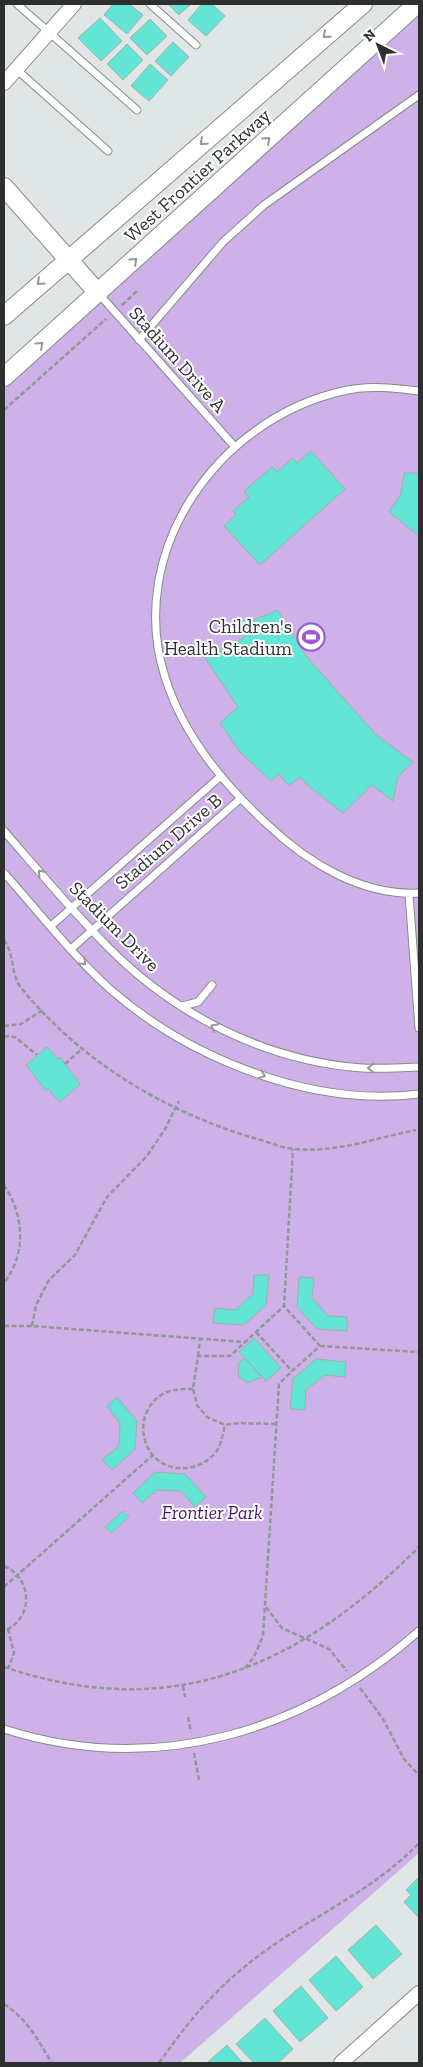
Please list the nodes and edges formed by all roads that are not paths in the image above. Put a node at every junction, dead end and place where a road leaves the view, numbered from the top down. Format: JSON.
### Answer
{"nodes":[{"id":1,"x":17,"y":4,"type":"edge"},
{"id":2,"x":74,"y":4,"type":"edge"},
{"id":3,"x":150,"y":4,"type":"edge"},
{"id":4,"x":363,"y":4,"type":"edge"},
{"id":5,"x":418,"y":4,"type":"edge"},
{"id":6,"x":49,"y":32,"type":"junction"},
{"id":7,"x":196,"y":45,"type":"dead end"},
{"id":8,"x":16,"y":69,"type":"junction"},
{"id":9,"x":4,"y":83,"type":"edge"},
{"id":10,"x":419,"y":95,"type":"edge"},
{"id":11,"x":136,"y":110,"type":"dead end"},
{"id":12,"x":108,"y":151,"type":"dead end"},
{"id":13,"x":4,"y":187,"type":"edge"},
{"id":14,"x":67,"y":258,"type":"junction"},
{"id":15,"x":98,"y":293,"type":"junction"},
{"id":16,"x":4,"y":316,"type":"edge"},
{"id":17,"x":139,"y":340,"type":"junction"},
{"id":18,"x":4,"y":377,"type":"edge"},
{"id":19,"x":419,"y":391,"type":"edge"},
{"id":20,"x":235,"y":447,"type":"junction"},
{"id":21,"x":221,"y":776,"type":"junction"},
{"id":22,"x":241,"y":798,"type":"junction"},
{"id":23,"x":4,"y":831,"type":"edge"},
{"id":24,"x":4,"y":873,"type":"edge"},
{"id":25,"x":419,"y":893,"type":"edge"},
{"id":26,"x":409,"y":894,"type":"junction"},
{"id":27,"x":72,"y":907,"type":"junction"},
{"id":28,"x":51,"y":926,"type":"junction"},
{"id":29,"x":92,"y":930,"type":"junction"},
{"id":30,"x":71,"y":949,"type":"junction"},
{"id":31,"x":212,"y":985,"type":"dead end"},
{"id":32,"x":180,"y":1006,"type":"junction"},
{"id":33,"x":419,"y":1028,"type":"edge"},
{"id":34,"x":419,"y":1067,"type":"edge"},
{"id":35,"x":419,"y":1094,"type":"edge"},
{"id":36,"x":419,"y":1631,"type":"edge"},
{"id":37,"x":4,"y":1729,"type":"edge"},
{"id":38,"x":419,"y":1993,"type":"edge"},
{"id":39,"x":341,"y":2063,"type":"edge"}],
"edges":[{"from":1,"to":6,"type":"lane"},
{"from":2,"to":6,"type":"street"},
{"from":3,"to":7,"type":"lane"},
{"from":4,"to":14,"type":"street","name":"West Frontier Parkway","one_way":true},
{"from":15,"to":5,"type":"street","name":"West Frontier Parkway","one_way":true},
{"from":6,"to":8,"type":"street"},
{"from":6,"to":11,"type":"lane"},
{"from":8,"to":9,"type":"street"},
{"from":8,"to":12,"type":"lane"},
{"from":10,"to":17,"type":"lane"},
{"from":13,"to":14,"type":"street"},
{"from":14,"to":15,"type":"street"},
{"from":14,"to":16,"type":"street","name":"West Frontier Parkway","one_way":true},
{"from":15,"to":17,"type":"lane","name":"Stadium Drive A"},
{"from":18,"to":15,"type":"street","name":"West Frontier Parkway","one_way":true},
{"from":17,"to":20,"type":"lane","name":"Stadium Drive A"},
{"from":19,"to":20,"type":"lane"},
{"from":20,"to":21,"type":"lane"},
{"from":21,"to":22,"type":"lane"},
{"from":21,"to":27,"type":"lane","name":"Stadium Drive B"},
{"from":22,"to":26,"type":"lane"},
{"from":22,"to":29,"type":"lane","name":"Stadium Drive B"},
{"from":27,"to":23,"type":"lane","name":"Stadium Drive","one_way":true},
{"from":24,"to":28,"type":"lane"},
{"from":25,"to":26,"type":"lane"},
{"from":26,"to":33,"type":"lane"},
{"from":27,"to":28,"type":"lane","name":"Stadium Drive B"},
{"from":27,"to":29,"type":"lane","name":"Stadium Drive"},
{"from":28,"to":30,"type":"lane"},
{"from":29,"to":30,"type":"lane","name":"Stadium Drive B"},
{"from":29,"to":32,"type":"lane","name":"Stadium Drive"},
{"from":30,"to":35,"type":"lane","one_way":true},
{"from":31,"to":32,"type":"lane"},
{"from":34,"to":32,"type":"lane","name":"Stadium Drive","one_way":true},
{"from":36,"to":37,"type":"lane"},
{"from":38,"to":39,"type":"street"}]}
